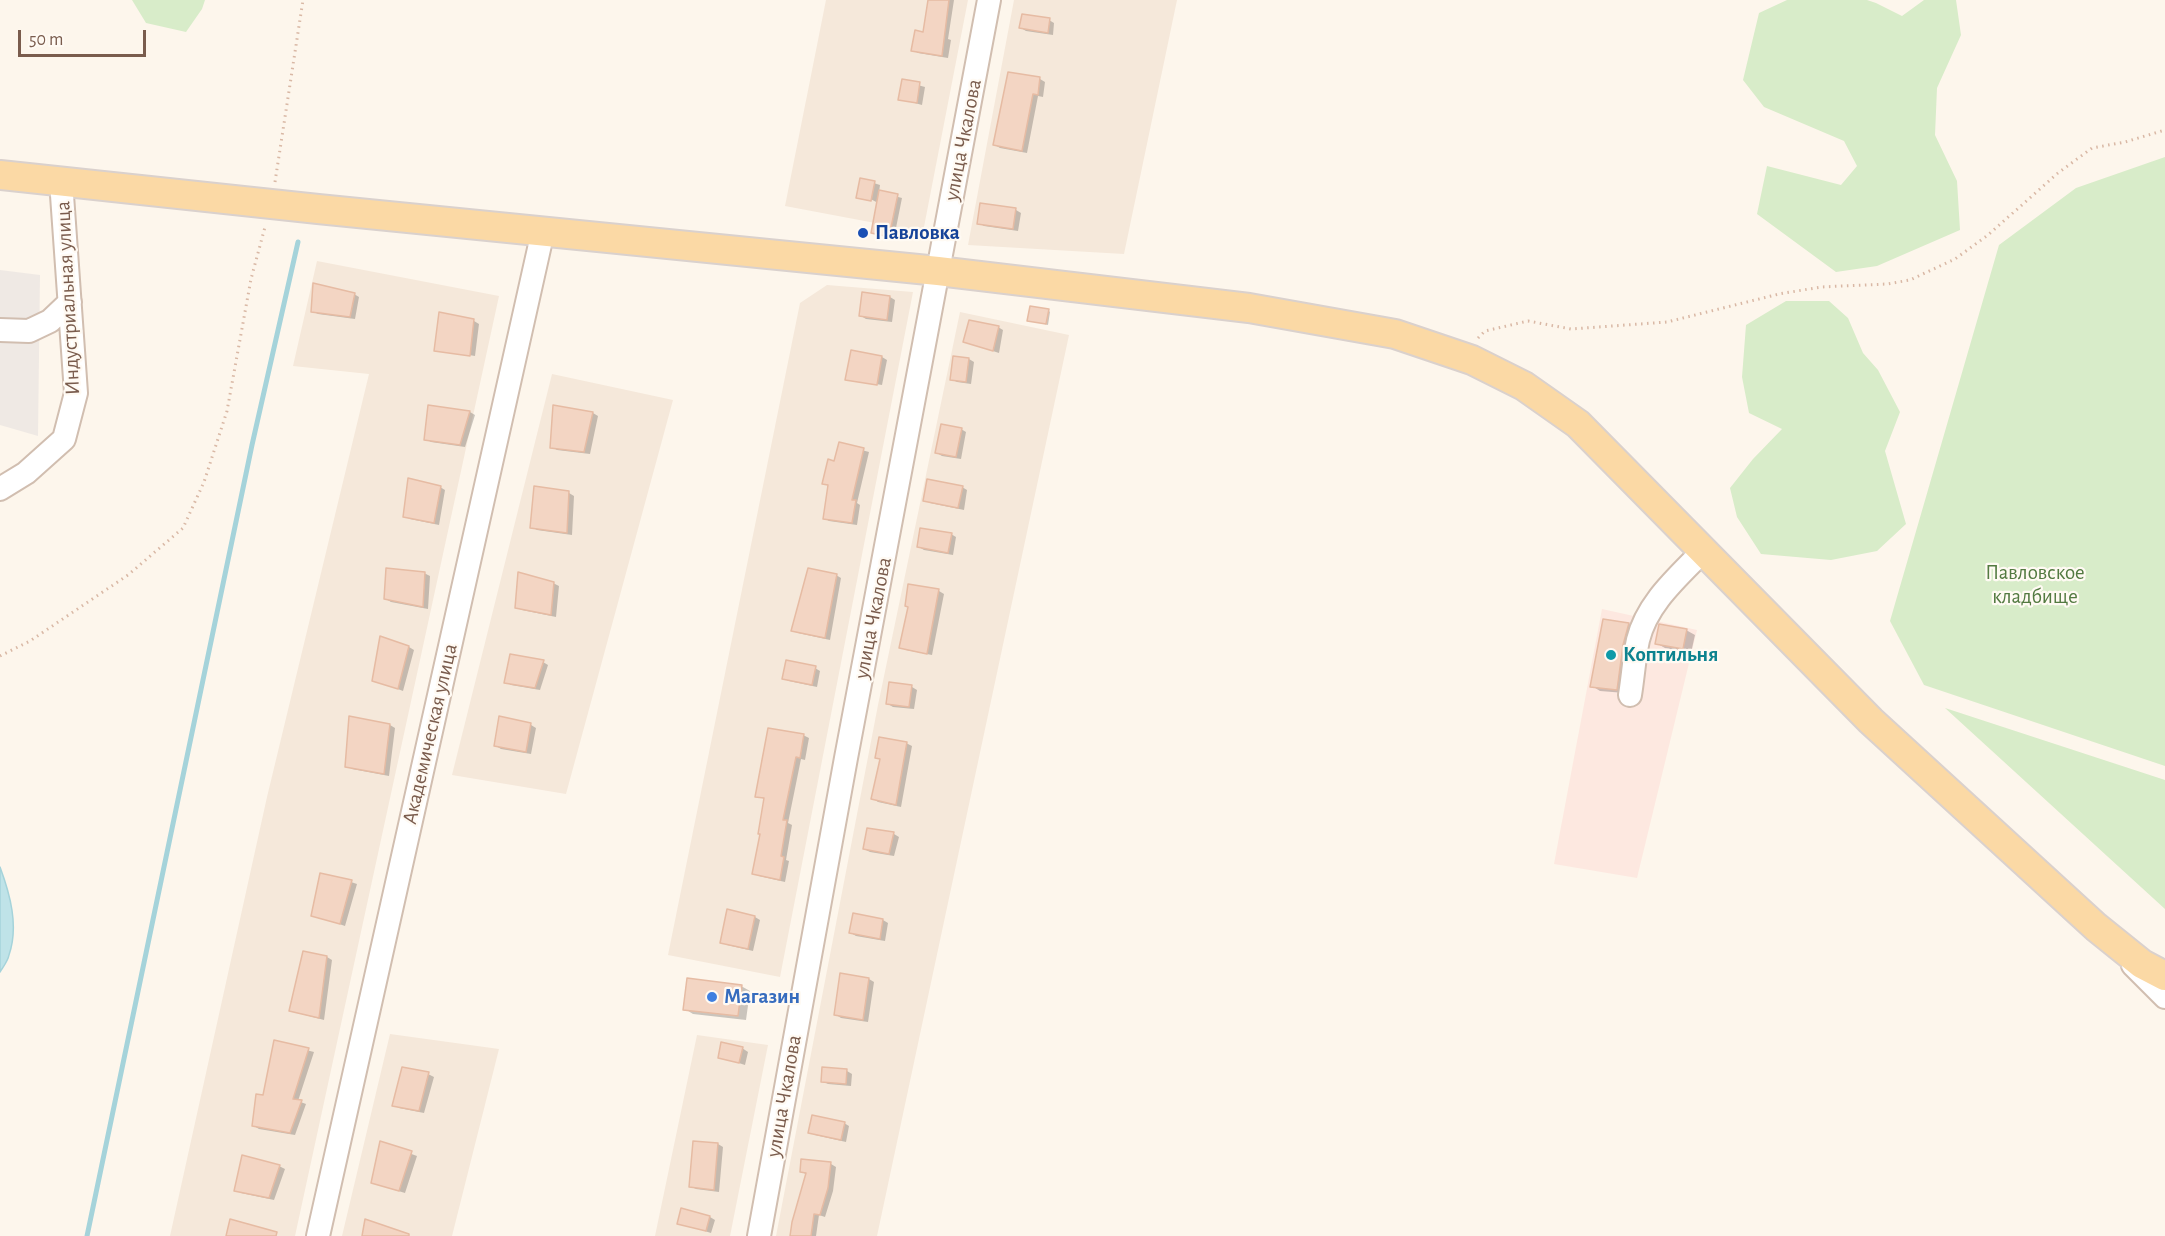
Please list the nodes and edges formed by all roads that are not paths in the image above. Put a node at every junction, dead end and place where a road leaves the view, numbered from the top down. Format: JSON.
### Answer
{"nodes":[{"id":1,"x":989,"y":0,"type":"edge"},
{"id":2,"x":0,"y":175,"type":"edge"},
{"id":3,"x":61,"y":182,"type":"junction"},
{"id":4,"x":543,"y":231,"type":"junction"},
{"id":5,"x":938,"y":271,"type":"junction"},
{"id":6,"x":70,"y":302,"type":"junction"},
{"id":7,"x":0,"y":330,"type":"edge"},
{"id":8,"x":0,"y":489,"type":"edge"},
{"id":9,"x":1703,"y":551,"type":"junction"},
{"id":10,"x":1630,"y":695,"type":"dead end"},
{"id":11,"x":2096,"y":927,"type":"junction"},
{"id":12,"x":2165,"y":976,"type":"edge"},
{"id":13,"x":2165,"y":997,"type":"edge"},
{"id":14,"x":318,"y":1236,"type":"edge"},
{"id":15,"x":759,"y":1236,"type":"edge"}],
"edges":[{"from":1,"to":5,"type":"street","name":"улица Чкалова"},
{"from":2,"to":3,"type":"main road"},
{"from":3,"to":4,"type":"main road"},
{"from":3,"to":6,"type":"street","name":"Индустриальная улица"},
{"from":4,"to":5,"type":"main road"},
{"from":4,"to":14,"type":"street","name":"Академическая улица"},
{"from":5,"to":9,"type":"main road"},
{"from":5,"to":15,"type":"street","name":"улица Чкалова"},
{"from":6,"to":7,"type":"street"},
{"from":6,"to":8,"type":"street","name":"Индустриальная улица"},
{"from":9,"to":10,"type":"street"},
{"from":9,"to":11,"type":"main road"},
{"from":11,"to":12,"type":"main road"},
{"from":11,"to":13,"type":"street"}]}
